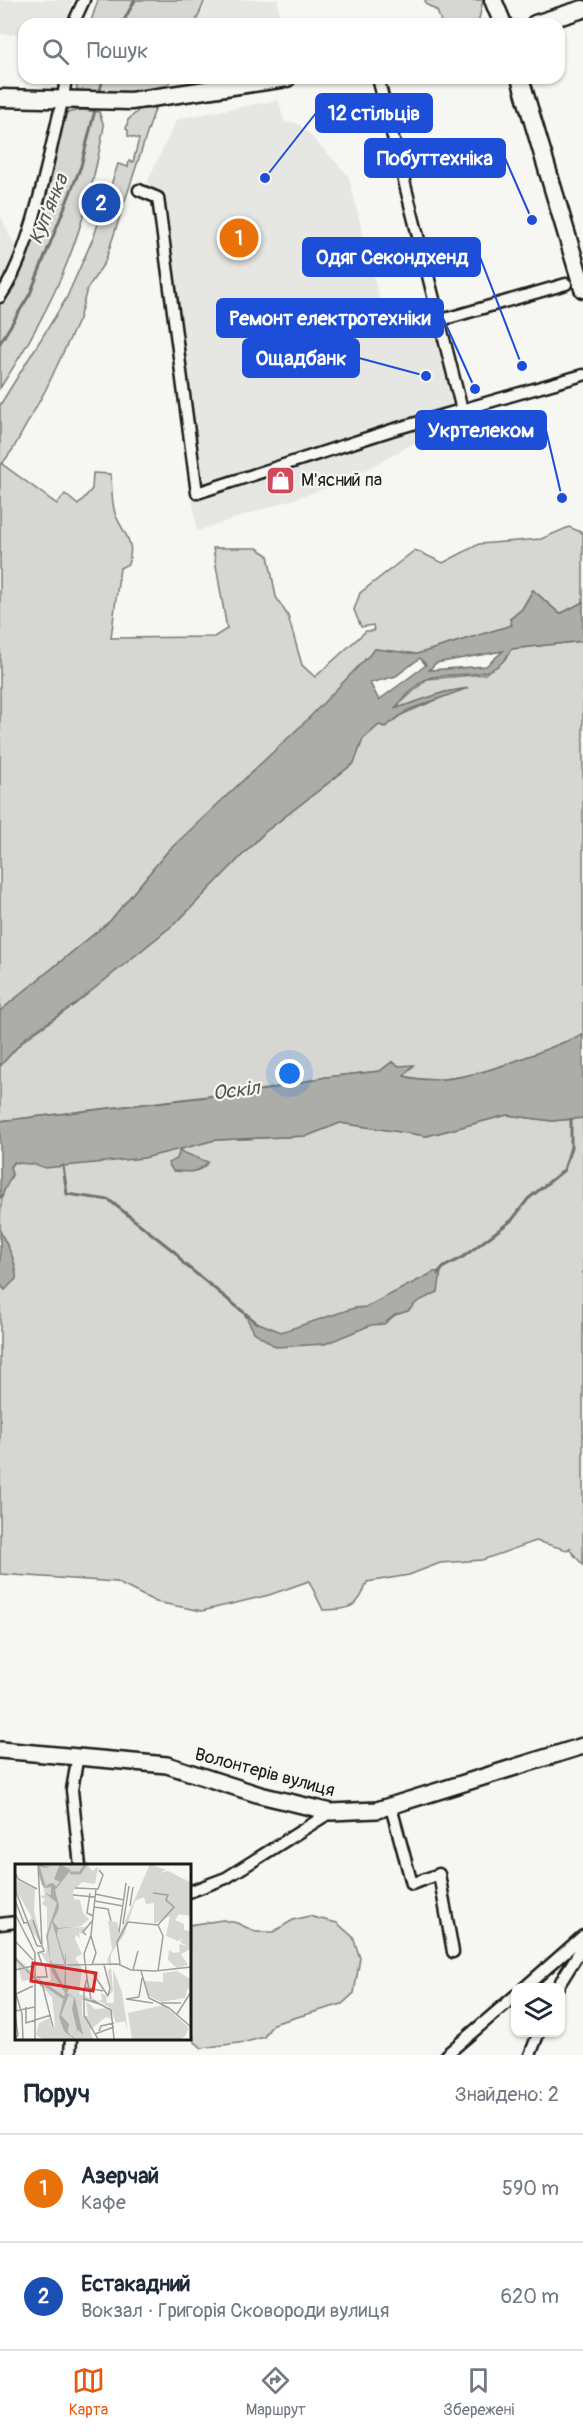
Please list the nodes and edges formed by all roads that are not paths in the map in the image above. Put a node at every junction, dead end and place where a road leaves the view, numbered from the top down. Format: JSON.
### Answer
{"nodes":[{"id":1,"x":84,"y":0,"type":"edge"},
{"id":2,"x":493,"y":0,"type":"edge"},
{"id":3,"x":583,"y":9,"type":"edge"},
{"id":4,"x":76,"y":18,"type":"edge"},
{"id":5,"x":500,"y":18,"type":"edge"},
{"id":6,"x":554,"y":18,"type":"edge"},
{"id":7,"x":65,"y":84,"type":"edge"},
{"id":8,"x":249,"y":84,"type":"edge"},
{"id":9,"x":379,"y":84,"type":"edge"},
{"id":10,"x":522,"y":84,"type":"edge"},
{"id":11,"x":0,"y":98,"type":"edge"},
{"id":12,"x":63,"y":98,"type":"junction"},
{"id":13,"x":139,"y":190,"type":"dead end"},
{"id":14,"x":566,"y":284,"type":"dead end"},
{"id":15,"x":583,"y":289,"type":"edge"},
{"id":16,"x":0,"y":297,"type":"edge"},
{"id":17,"x":438,"y":321,"type":"junction"},
{"id":18,"x":583,"y":375,"type":"edge"},
{"id":19,"x":462,"y":410,"type":"junction"},
{"id":20,"x":583,"y":1746,"type":"edge"},
{"id":21,"x":0,"y":1750,"type":"edge"},
{"id":22,"x":78,"y":1755,"type":"junction"},
{"id":23,"x":391,"y":1807,"type":"junction"},
{"id":24,"x":331,"y":1812,"type":"junction"},
{"id":25,"x":80,"y":1864,"type":"edge"},
{"id":26,"x":190,"y":1892,"type":"edge"},
{"id":27,"x":15,"y":1922,"type":"edge"},
{"id":28,"x":0,"y":1924,"type":"edge"},
{"id":29,"x":583,"y":1936,"type":"edge"},
{"id":30,"x":583,"y":1946,"type":"edge"},
{"id":31,"x":453,"y":1952,"type":"dead end"},
{"id":32,"x":530,"y":1983,"type":"edge"},
{"id":33,"x":560,"y":1983,"type":"edge"},
{"id":34,"x":511,"y":1999,"type":"edge"},
{"id":35,"x":537,"y":2037,"type":"edge"},
{"id":36,"x":71,"y":2040,"type":"edge"},
{"id":37,"x":70,"y":2055,"type":"edge"},
{"id":38,"x":446,"y":2055,"type":"edge"},
{"id":39,"x":530,"y":2055,"type":"edge"}],
"edges":[{"from":1,"to":4,"type":"street"},
{"from":2,"to":5,"type":"main road"},
{"from":3,"to":6,"type":"main road"},
{"from":7,"to":12,"type":"street"},
{"from":8,"to":12,"type":"main road"},
{"from":9,"to":17,"type":"street"},
{"from":10,"to":15,"type":"main road"},
{"from":11,"to":12,"type":"main road"},
{"from":12,"to":16,"type":"street"},
{"from":13,"to":19,"type":"street"},
{"from":14,"to":17,"type":"street"},
{"from":17,"to":19,"type":"street"},
{"from":18,"to":19,"type":"street"},
{"from":20,"to":23,"type":"street","name":"Волонтерів вулиця"},
{"from":21,"to":22,"type":"street","name":"Волонтерів вулиця"},
{"from":22,"to":24,"type":"street","name":"Волонтерів вулиця"},
{"from":22,"to":25,"type":"street"},
{"from":23,"to":24,"type":"street","name":"Волонтерів вулиця"},
{"from":23,"to":31,"type":"street"},
{"from":24,"to":26,"type":"street"},
{"from":27,"to":28,"type":"street"},
{"from":29,"to":32,"type":"street"},
{"from":30,"to":33,"type":"street"},
{"from":34,"to":38,"type":"street"},
{"from":35,"to":39,"type":"street"},
{"from":36,"to":37,"type":"street"}]}
